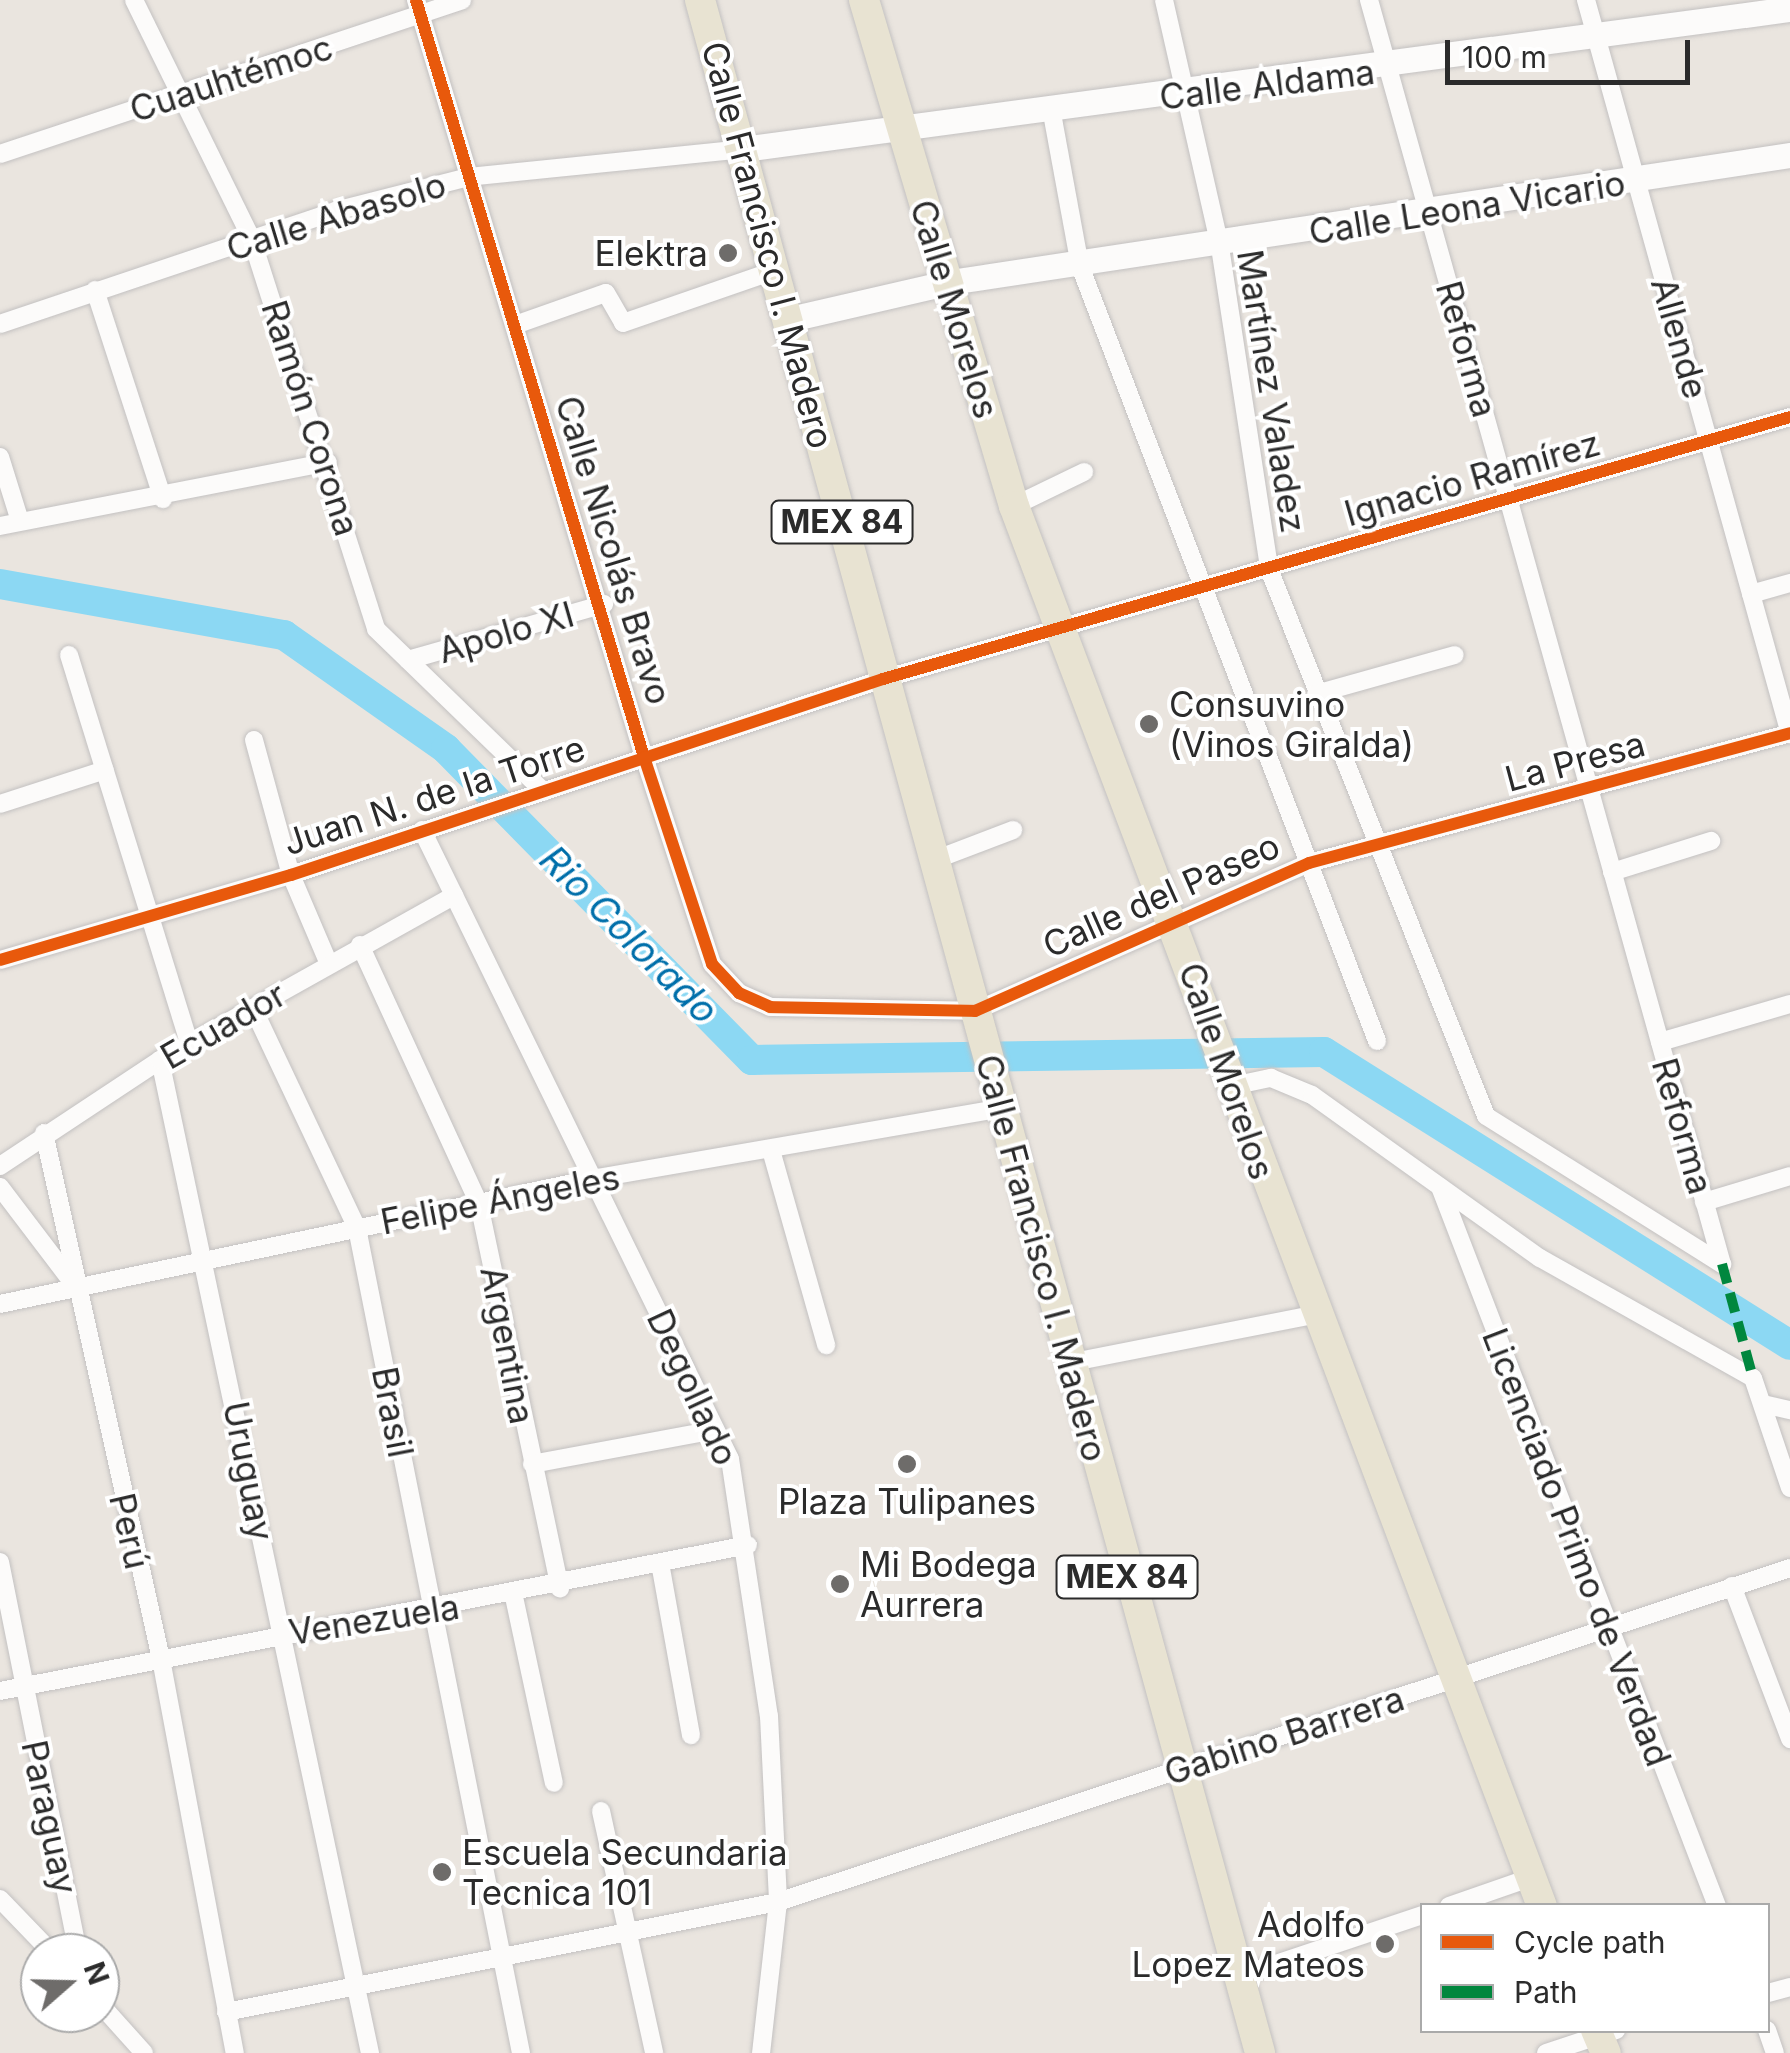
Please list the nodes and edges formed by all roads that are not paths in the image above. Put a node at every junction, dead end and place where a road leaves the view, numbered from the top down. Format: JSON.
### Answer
{"nodes":[{"id":1,"x":134,"y":0,"type":"edge"},
{"id":2,"x":462,"y":0,"type":"edge"},
{"id":3,"x":700,"y":0,"type":"edge"},
{"id":4,"x":864,"y":0,"type":"edge"},
{"id":5,"x":1164,"y":0,"type":"edge"},
{"id":6,"x":1369,"y":0,"type":"edge"},
{"id":7,"x":1586,"y":0,"type":"edge"},
{"id":8,"x":417,"y":6,"type":"edge"},
{"id":9,"x":1788,"y":8,"type":"edge"},
{"id":10,"x":1596,"y":36,"type":"junction"},
{"id":11,"x":1388,"y":69,"type":"junction"},
{"id":12,"x":178,"y":95,"type":"junction"},
{"id":13,"x":1190,"y":95,"type":"junction"},
{"id":14,"x":1050,"y":108,"type":"junction"},
{"id":15,"x":899,"y":128,"type":"junction"},
{"id":16,"x":743,"y":148,"type":"junction"},
{"id":17,"x":0,"y":154,"type":"edge"},
{"id":18,"x":1790,"y":156,"type":"edge"},
{"id":19,"x":468,"y":177,"type":"junction"},
{"id":20,"x":1636,"y":180,"type":"junction"},
{"id":21,"x":1429,"y":213,"type":"junction"},
{"id":22,"x":252,"y":240,"type":"junction"},
{"id":23,"x":1220,"y":247,"type":"junction"},
{"id":24,"x":1080,"y":266,"type":"junction"},
{"id":25,"x":776,"y":270,"type":"junction"},
{"id":26,"x":950,"y":282,"type":"junction"},
{"id":27,"x":94,"y":290,"type":"junction"},
{"id":28,"x":790,"y":319,"type":"junction"},
{"id":29,"x":0,"y":324,"type":"edge"},
{"id":30,"x":515,"y":325,"type":"junction"},
{"id":31,"x":1790,"y":417,"type":"edge"},
{"id":32,"x":1709,"y":441,"type":"junction"},
{"id":33,"x":0,"y":457,"type":"edge"},
{"id":34,"x":328,"y":462,"type":"junction"},
{"id":35,"x":1084,"y":472,"type":"dead end"},
{"id":36,"x":163,"y":499,"type":"junction"},
{"id":37,"x":1508,"y":499,"type":"junction"},
{"id":38,"x":1014,"y":506,"type":"junction"},
{"id":39,"x":19,"y":518,"type":"junction"},
{"id":40,"x":0,"y":526,"type":"edge"},
{"id":41,"x":1269,"y":569,"type":"junction"},
{"id":42,"x":1790,"y":583,"type":"edge"},
{"id":43,"x":1210,"y":586,"type":"junction"},
{"id":44,"x":1752,"y":594,"type":"junction"},
{"id":45,"x":604,"y":604,"type":"junction"},
{"id":46,"x":1064,"y":628,"type":"junction"},
{"id":47,"x":1455,"y":655,"type":"dead end"},
{"id":48,"x":68,"y":656,"type":"dead end"},
{"id":49,"x":408,"y":660,"type":"junction"},
{"id":50,"x":883,"y":679,"type":"junction"},
{"id":51,"x":1316,"y":694,"type":"junction"},
{"id":52,"x":1790,"y":733,"type":"edge"},
{"id":53,"x":254,"y":740,"type":"dead end"},
{"id":54,"x":644,"y":757,"type":"junction"},
{"id":55,"x":105,"y":770,"type":"junction"},
{"id":56,"x":1590,"y":790,"type":"junction"},
{"id":57,"x":535,"y":796,"type":"junction"},
{"id":58,"x":0,"y":804,"type":"edge"},
{"id":59,"x":422,"y":830,"type":"junction"},
{"id":60,"x":1013,"y":830,"type":"dead end"},
{"id":61,"x":1711,"y":841,"type":"dead end"},
{"id":62,"x":1376,"y":845,"type":"junction"},
{"id":63,"x":932,"y":860,"type":"junction"},
{"id":64,"x":1309,"y":863,"type":"junction"},
{"id":65,"x":1612,"y":872,"type":"junction"},
{"id":66,"x":291,"y":875,"type":"junction"},
{"id":67,"x":454,"y":896,"type":"junction"},
{"id":68,"x":150,"y":912,"type":"junction"},
{"id":69,"x":1174,"y":920,"type":"junction"},
{"id":70,"x":360,"y":945,"type":"junction"},
{"id":71,"x":0,"y":960,"type":"edge"},
{"id":72,"x":329,"y":964,"type":"junction"},
{"id":73,"x":1790,"y":1004,"type":"edge"},
{"id":74,"x":253,"y":1008,"type":"junction"},
{"id":75,"x":975,"y":1011,"type":"junction"},
{"id":76,"x":1377,"y":1040,"type":"dead end"},
{"id":77,"x":1660,"y":1042,"type":"junction"},
{"id":78,"x":190,"y":1044,"type":"junction"},
{"id":79,"x":160,"y":1060,"type":"junction"},
{"id":80,"x":1228,"y":1075,"type":"junction"},
{"id":81,"x":1001,"y":1104,"type":"junction"},
{"id":82,"x":44,"y":1133,"type":"junction"},
{"id":83,"x":771,"y":1150,"type":"junction"},
{"id":84,"x":0,"y":1166,"type":"edge"},
{"id":85,"x":1790,"y":1176,"type":"edge"},
{"id":86,"x":597,"y":1178,"type":"junction"},
{"id":87,"x":0,"y":1187,"type":"edge"},
{"id":88,"x":1440,"y":1187,"type":"junction"},
{"id":89,"x":1704,"y":1202,"type":"junction"},
{"id":90,"x":479,"y":1204,"type":"junction"},
{"id":91,"x":357,"y":1228,"type":"junction"},
{"id":92,"x":207,"y":1259,"type":"junction"},
{"id":93,"x":1722,"y":1264,"type":"joint"},
{"id":94,"x":71,"y":1285,"type":"junction"},
{"id":95,"x":0,"y":1304,"type":"edge"},
{"id":96,"x":1317,"y":1314,"type":"junction"},
{"id":97,"x":826,"y":1345,"type":"dead end"},
{"id":98,"x":1068,"y":1363,"type":"junction"},
{"id":99,"x":1763,"y":1404,"type":"junction"},
{"id":100,"x":1790,"y":1410,"type":"edge"},
{"id":101,"x":715,"y":1430,"type":"junction"},
{"id":102,"x":532,"y":1464,"type":"junction"},
{"id":103,"x":1790,"y":1488,"type":"edge"},
{"id":104,"x":748,"y":1545,"type":"junction"},
{"id":105,"x":0,"y":1562,"type":"edge"},
{"id":106,"x":660,"y":1563,"type":"junction"},
{"id":107,"x":1790,"y":1568,"type":"edge"},
{"id":108,"x":1732,"y":1586,"type":"junction"},
{"id":109,"x":560,"y":1588,"type":"junction"},
{"id":110,"x":514,"y":1597,"type":"junction"},
{"id":111,"x":430,"y":1609,"type":"junction"},
{"id":112,"x":1604,"y":1622,"type":"junction"},
{"id":113,"x":282,"y":1633,"type":"junction"},
{"id":114,"x":160,"y":1659,"type":"junction"},
{"id":115,"x":1450,"y":1680,"type":"junction"},
{"id":116,"x":22,"y":1686,"type":"junction"},
{"id":117,"x":0,"y":1692,"type":"edge"},
{"id":118,"x":691,"y":1735,"type":"dead end"},
{"id":119,"x":1790,"y":1739,"type":"edge"},
{"id":120,"x":1182,"y":1768,"type":"junction"},
{"id":121,"x":554,"y":1783,"type":"dead end"},
{"id":122,"x":600,"y":1810,"type":"dead end"},
{"id":123,"x":1536,"y":1892,"type":"edge"},
{"id":124,"x":0,"y":1899,"type":"edge"},
{"id":125,"x":778,"y":1902,"type":"junction"},
{"id":126,"x":1468,"y":1903,"type":"edge"},
{"id":127,"x":1717,"y":1903,"type":"edge"},
{"id":128,"x":1420,"y":1915,"type":"edge"},
{"id":129,"x":627,"y":1929,"type":"junction"},
{"id":130,"x":33,"y":1933,"type":"edge"},
{"id":131,"x":74,"y":1933,"type":"edge"},
{"id":132,"x":502,"y":1953,"type":"junction"},
{"id":133,"x":1240,"y":1976,"type":"junction"},
{"id":134,"x":357,"y":1992,"type":"junction"},
{"id":135,"x":226,"y":2012,"type":"junction"},
{"id":136,"x":120,"y":2026,"type":"edge"},
{"id":137,"x":1604,"y":2037,"type":"edge"},
{"id":138,"x":144,"y":2053,"type":"edge"},
{"id":139,"x":235,"y":2053,"type":"edge"},
{"id":140,"x":370,"y":2053,"type":"edge"},
{"id":141,"x":521,"y":2053,"type":"edge"},
{"id":142,"x":654,"y":2053,"type":"edge"},
{"id":143,"x":761,"y":2053,"type":"edge"},
{"id":144,"x":1260,"y":2053,"type":"edge"},
{"id":145,"x":1546,"y":2053,"type":"edge"}],
"edges":[{"from":1,"to":12,"type":"street","name":"Ramón Corona"},
{"from":2,"to":8,"type":"street","name":"Cuauhtémoc"},
{"from":3,"to":16,"type":"main road","name":"Calle Francisco I. Madero","number":"MEX 84"},
{"from":4,"to":15,"type":"main road","name":"Calle Morelos"},
{"from":5,"to":13,"type":"street","name":"Martínez Valadez"},
{"from":6,"to":11,"type":"street","name":"Reforma"},
{"from":7,"to":10,"type":"street","name":"Allende"},
{"from":8,"to":12,"type":"street","name":"Cuauhtémoc"},
{"from":8,"to":19,"type":"street","name":"Calle Nicolás Bravo"},
{"from":9,"to":10,"type":"main road","name":"Calle Aldama"},
{"from":10,"to":11,"type":"main road","name":"Calle Aldama"},
{"from":10,"to":20,"type":"street","name":"Allende"},
{"from":11,"to":13,"type":"main road","name":"Calle Aldama"},
{"from":11,"to":21,"type":"street","name":"Reforma"},
{"from":12,"to":17,"type":"street","name":"Cuauhtémoc"},
{"from":12,"to":22,"type":"street","name":"Ramón Corona"},
{"from":13,"to":14,"type":"main road","name":"Calle Aldama"},
{"from":13,"to":23,"type":"street","name":"Martínez Valadez"},
{"from":14,"to":15,"type":"main road","name":"Calle Aldama"},
{"from":14,"to":24,"type":"street"},
{"from":15,"to":16,"type":"main road","name":"Calle Aldama"},
{"from":15,"to":26,"type":"main road","name":"Calle Morelos"},
{"from":16,"to":19,"type":"street","name":"Calle Abasolo"},
{"from":16,"to":25,"type":"main road","name":"Calle Francisco I. Madero","number":"MEX 84"},
{"from":18,"to":20,"type":"main road","name":"Calle Leona Vicario"},
{"from":19,"to":22,"type":"street","name":"Calle Abasolo"},
{"from":19,"to":30,"type":"street","name":"Calle Nicolás Bravo"},
{"from":20,"to":21,"type":"main road","name":"Calle Leona Vicario"},
{"from":20,"to":32,"type":"street","name":"Allende"},
{"from":21,"to":23,"type":"main road","name":"Calle Leona Vicario"},
{"from":21,"to":37,"type":"street","name":"Reforma"},
{"from":22,"to":27,"type":"street","name":"Calle Abasolo"},
{"from":22,"to":34,"type":"street","name":"Ramón Corona"},
{"from":23,"to":24,"type":"main road","name":"Calle Leona Vicario"},
{"from":23,"to":41,"type":"street","name":"Martínez Valadez"},
{"from":24,"to":26,"type":"main road","name":"Calle Leona Vicario"},
{"from":24,"to":43,"type":"street"},
{"from":25,"to":28,"type":"main road","name":"Calle Francisco I. Madero","number":"MEX 84"},
{"from":25,"to":30,"type":"street"},
{"from":26,"to":28,"type":"main road","name":"Calle Leona Vicario"},
{"from":26,"to":38,"type":"main road","name":"Calle Morelos"},
{"from":27,"to":29,"type":"street","name":"Calle Abasolo"},
{"from":27,"to":36,"type":"street"},
{"from":28,"to":50,"type":"main road","name":"Calle Francisco I. Madero","number":"MEX 84"},
{"from":30,"to":45,"type":"street","name":"Calle Nicolás Bravo"},
{"from":31,"to":32,"type":"street","name":"Ignacio Ramírez"},
{"from":32,"to":37,"type":"street","name":"Ignacio Ramírez"},
{"from":32,"to":44,"type":"street","name":"Allende"},
{"from":33,"to":39,"type":"street"},
{"from":34,"to":36,"type":"street"},
{"from":34,"to":49,"type":"street","name":"Ramón Corona"},
{"from":35,"to":38,"type":"street"},
{"from":36,"to":39,"type":"street"},
{"from":37,"to":41,"type":"street","name":"Ignacio Ramírez"},
{"from":37,"to":56,"type":"street","name":"Reforma"},
{"from":38,"to":46,"type":"main road","name":"Calle Morelos"},
{"from":39,"to":40,"type":"street"},
{"from":41,"to":43,"type":"street","name":"Ignacio Ramírez"},
{"from":41,"to":51,"type":"street","name":"Martínez Valadez"},
{"from":42,"to":44,"type":"street"},
{"from":43,"to":46,"type":"street","name":"Ignacio Ramírez"},
{"from":43,"to":64,"type":"street"},
{"from":44,"to":52,"type":"street","name":"Allende"},
{"from":45,"to":49,"type":"street","name":"Apolo XI"},
{"from":45,"to":54,"type":"street","name":"Calle Nicolás Bravo"},
{"from":46,"to":50,"type":"street","name":"Ignacio Ramírez"},
{"from":46,"to":69,"type":"main road","name":"Calle Morelos"},
{"from":47,"to":51,"type":"street"},
{"from":48,"to":55,"type":"street"},
{"from":49,"to":57,"type":"street","name":"Ramón Corona"},
{"from":50,"to":54,"type":"street","name":"Juan N. de la Torre"},
{"from":50,"to":63,"type":"main road","name":"Calle Francisco I. Madero","number":"MEX 84"},
{"from":51,"to":62,"type":"street","name":"Martínez Valadez"},
{"from":52,"to":56,"type":"street","name":"La Presa"},
{"from":53,"to":66,"type":"street"},
{"from":54,"to":57,"type":"street","name":"Juan N. de la Torre"},
{"from":54,"to":75,"type":"street","name":"Calle Nicolás Bravo"},
{"from":55,"to":58,"type":"street"},
{"from":55,"to":68,"type":"street"},
{"from":56,"to":62,"type":"street","name":"La Presa"},
{"from":56,"to":65,"type":"street","name":"Reforma"},
{"from":57,"to":59,"type":"street","name":"Juan N. de la Torre"},
{"from":59,"to":66,"type":"street","name":"Juan N. de la Torre"},
{"from":59,"to":67,"type":"street","name":"Degollado"},
{"from":60,"to":63,"type":"street"},
{"from":61,"to":65,"type":"street"},
{"from":62,"to":64,"type":"street","name":"Calle del Paseo"},
{"from":62,"to":93,"type":"street","name":"Martínez Valadez"},
{"from":63,"to":75,"type":"main road","name":"Calle Francisco I. Madero","number":"MEX 84"},
{"from":64,"to":69,"type":"street","name":"Calle del Paseo"},
{"from":64,"to":76,"type":"street"},
{"from":65,"to":77,"type":"street","name":"Reforma"},
{"from":66,"to":68,"type":"street","name":"Juan N. de la Torre"},
{"from":66,"to":72,"type":"street"},
{"from":67,"to":70,"type":"street","name":"Ecuador"},
{"from":67,"to":86,"type":"street","name":"Degollado"},
{"from":68,"to":71,"type":"street","name":"Juan N. de la Torre"},
{"from":68,"to":78,"type":"street"},
{"from":69,"to":75,"type":"street","name":"Calle del Paseo"},
{"from":69,"to":80,"type":"main road","name":"Calle Morelos"},
{"from":70,"to":72,"type":"street","name":"Ecuador"},
{"from":70,"to":90,"type":"street","name":"Argentina"},
{"from":72,"to":74,"type":"street","name":"Ecuador"},
{"from":73,"to":77,"type":"street"},
{"from":74,"to":78,"type":"street","name":"Ecuador"},
{"from":74,"to":91,"type":"street","name":"Brasil"},
{"from":75,"to":81,"type":"main road","name":"Calle Francisco I. Madero","number":"MEX 84"},
{"from":77,"to":89,"type":"street","name":"Reforma"},
{"from":78,"to":79,"type":"street","name":"Ecuador"},
{"from":79,"to":82,"type":"street","name":"Ecuador"},
{"from":79,"to":92,"type":"street","name":"Uruguay"},
{"from":80,"to":88,"type":"street"},
{"from":80,"to":96,"type":"main road","name":"Calle Morelos"},
{"from":81,"to":83,"type":"street","name":"Felipe Ángeles"},
{"from":81,"to":98,"type":"main road","name":"Calle Francisco I. Madero","number":"MEX 84"},
{"from":82,"to":84,"type":"street","name":"Ecuador"},
{"from":82,"to":94,"type":"street","name":"Perú"},
{"from":83,"to":86,"type":"street","name":"Felipe Ángeles"},
{"from":83,"to":97,"type":"street"},
{"from":85,"to":89,"type":"street"},
{"from":86,"to":90,"type":"street","name":"Felipe Ángeles"},
{"from":86,"to":101,"type":"street","name":"Degollado"},
{"from":87,"to":94,"type":"street"},
{"from":88,"to":99,"type":"street"},
{"from":88,"to":112,"type":"street","name":"Licenciado Primo de Verdad"},
{"from":89,"to":93,"type":"street","name":"Reforma"},
{"from":90,"to":91,"type":"street","name":"Felipe Ángeles"},
{"from":90,"to":102,"type":"street","name":"Argentina"},
{"from":91,"to":92,"type":"street","name":"Felipe Ángeles"},
{"from":91,"to":111,"type":"street","name":"Brasil"},
{"from":92,"to":94,"type":"street","name":"Felipe Ángeles"},
{"from":92,"to":113,"type":"street","name":"Uruguay"},
{"from":94,"to":95,"type":"street","name":"Felipe Ángeles"},
{"from":94,"to":114,"type":"street","name":"Perú"},
{"from":96,"to":98,"type":"street"},
{"from":96,"to":115,"type":"main road","name":"Calle Morelos"},
{"from":98,"to":120,"type":"main road","name":"Calle Francisco I. Madero","number":"MEX 84"},
{"from":99,"to":100,"type":"street"},
{"from":99,"to":103,"type":"street"},
{"from":101,"to":102,"type":"street"},
{"from":101,"to":104,"type":"street","name":"Degollado"},
{"from":102,"to":109,"type":"street","name":"Argentina"},
{"from":104,"to":106,"type":"street","name":"Venezuela"},
{"from":104,"to":125,"type":"street","name":"Degollado"},
{"from":105,"to":116,"type":"street","name":"Paraguay"},
{"from":106,"to":109,"type":"street","name":"Venezuela"},
{"from":106,"to":118,"type":"street"},
{"from":107,"to":108,"type":"street","name":"Gabino Barrera"},
{"from":108,"to":112,"type":"street","name":"Gabino Barrera"},
{"from":108,"to":119,"type":"street"},
{"from":109,"to":110,"type":"street","name":"Venezuela"},
{"from":110,"to":111,"type":"street","name":"Venezuela"},
{"from":110,"to":121,"type":"street"},
{"from":111,"to":113,"type":"street","name":"Venezuela"},
{"from":111,"to":132,"type":"street","name":"Brasil"},
{"from":112,"to":115,"type":"street","name":"Gabino Barrera"},
{"from":112,"to":127,"type":"street","name":"Licenciado Primo de Verdad"},
{"from":113,"to":114,"type":"street","name":"Venezuela"},
{"from":113,"to":134,"type":"street","name":"Uruguay"},
{"from":114,"to":116,"type":"street","name":"Venezuela"},
{"from":114,"to":135,"type":"street","name":"Perú"},
{"from":115,"to":120,"type":"street","name":"Gabino Barrera"},
{"from":115,"to":123,"type":"main road","name":"Calle Morelos"},
{"from":116,"to":117,"type":"street","name":"Venezuela"},
{"from":116,"to":131,"type":"street","name":"Paraguay"},
{"from":120,"to":125,"type":"street","name":"Gabino Barrera"},
{"from":120,"to":133,"type":"main road","name":"Calle Francisco I. Madero","number":"MEX 84"},
{"from":122,"to":129,"type":"street"},
{"from":123,"to":126,"type":"street"},
{"from":124,"to":130,"type":"street"},
{"from":125,"to":129,"type":"street","name":"Gabino Barrera"},
{"from":125,"to":143,"type":"street","name":"Degollado"},
{"from":128,"to":133,"type":"street"},
{"from":129,"to":132,"type":"street","name":"Gabino Barrera"},
{"from":129,"to":142,"type":"street"},
{"from":132,"to":134,"type":"street","name":"Gabino Barrera"},
{"from":132,"to":141,"type":"street","name":"Brasil"},
{"from":133,"to":144,"type":"main road","name":"Calle Francisco I. Madero","number":"MEX 84"},
{"from":134,"to":135,"type":"street","name":"Gabino Barrera"},
{"from":134,"to":140,"type":"street","name":"Uruguay"},
{"from":135,"to":139,"type":"street","name":"Perú"},
{"from":136,"to":138,"type":"street"},
{"from":137,"to":145,"type":"street"}]}
